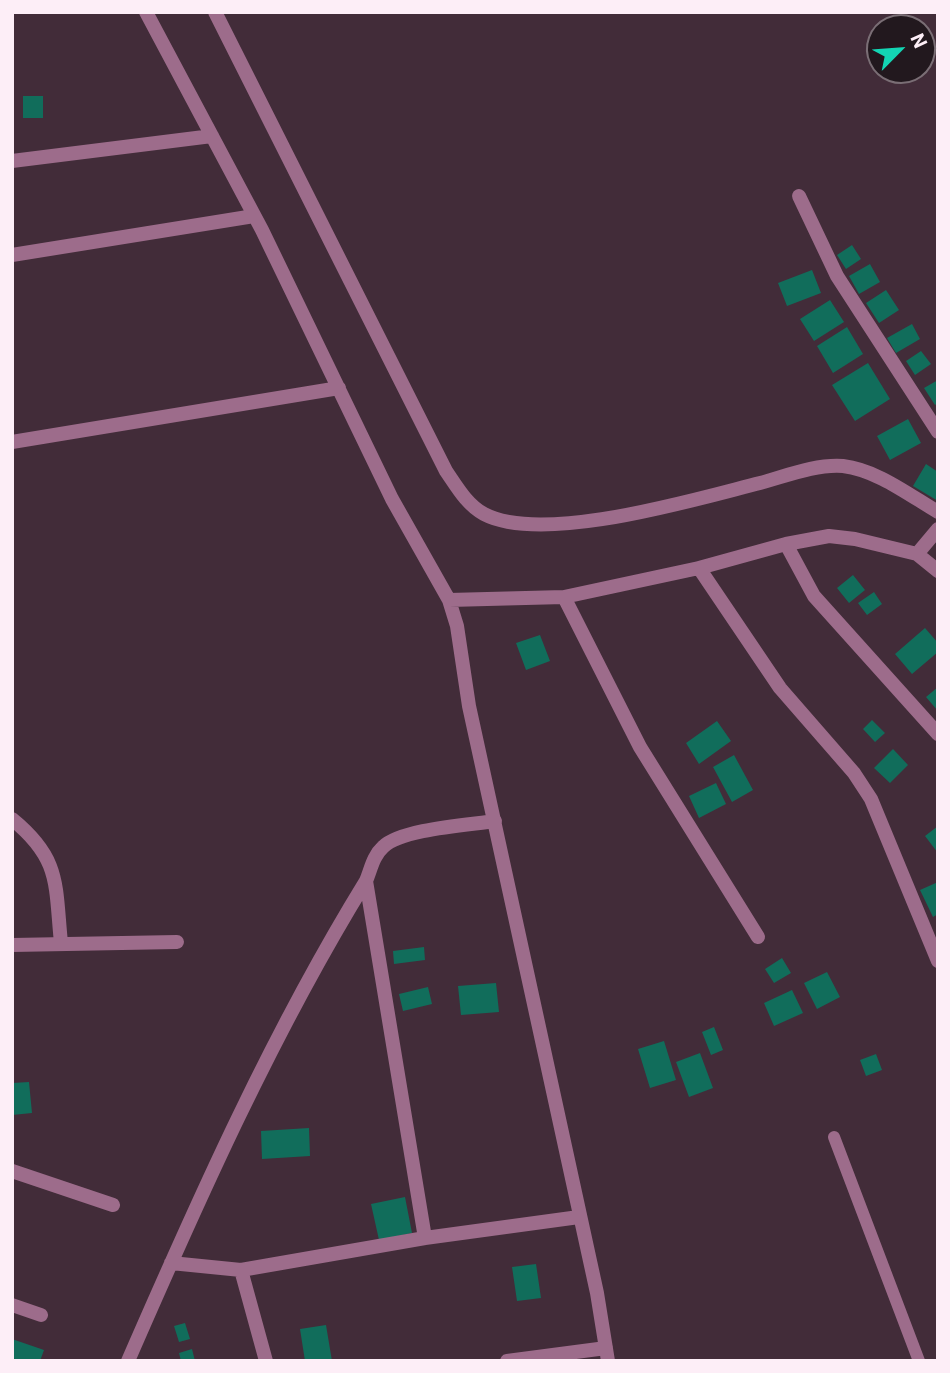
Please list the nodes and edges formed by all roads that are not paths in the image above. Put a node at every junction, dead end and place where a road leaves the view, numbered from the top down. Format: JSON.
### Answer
{"nodes":[{"id":1,"x":146,"y":12,"type":"edge"},
{"id":2,"x":215,"y":12,"type":"edge"},
{"id":3,"x":212,"y":136,"type":"junction"},
{"id":4,"x":12,"y":161,"type":"edge"},
{"id":5,"x":799,"y":196,"type":"dead end"},
{"id":6,"x":254,"y":216,"type":"junction"},
{"id":7,"x":12,"y":255,"type":"edge"},
{"id":8,"x":339,"y":388,"type":"junction"},
{"id":9,"x":938,"y":432,"type":"edge"},
{"id":10,"x":12,"y":442,"type":"edge"},
{"id":11,"x":938,"y":512,"type":"edge"},
{"id":12,"x":937,"y":530,"type":"edge"},
{"id":13,"x":786,"y":544,"type":"junction"},
{"id":14,"x":921,"y":549,"type":"junction"},
{"id":15,"x":699,"y":568,"type":"junction"},
{"id":16,"x":938,"y":571,"type":"edge"},
{"id":17,"x":564,"y":597,"type":"junction"},
{"id":18,"x":449,"y":600,"type":"junction"},
{"id":19,"x":938,"y":734,"type":"edge"},
{"id":20,"x":12,"y":819,"type":"edge"},
{"id":21,"x":495,"y":821,"type":"junction"},
{"id":22,"x":366,"y":881,"type":"junction"},
{"id":23,"x":758,"y":937,"type":"dead end"},
{"id":24,"x":177,"y":942,"type":"dead end"},
{"id":25,"x":61,"y":943,"type":"junction"},
{"id":26,"x":12,"y":945,"type":"edge"},
{"id":27,"x":938,"y":961,"type":"edge"},
{"id":28,"x":834,"y":1137,"type":"dead end"},
{"id":29,"x":12,"y":1171,"type":"edge"},
{"id":30,"x":113,"y":1205,"type":"dead end"},
{"id":31,"x":579,"y":1217,"type":"junction"},
{"id":32,"x":425,"y":1238,"type":"junction"},
{"id":33,"x":171,"y":1263,"type":"junction"},
{"id":34,"x":241,"y":1269,"type":"junction"},
{"id":35,"x":12,"y":1305,"type":"edge"},
{"id":36,"x":41,"y":1315,"type":"dead end"},
{"id":37,"x":607,"y":1354,"type":"edge"},
{"id":38,"x":128,"y":1361,"type":"edge"},
{"id":39,"x":266,"y":1361,"type":"edge"},
{"id":40,"x":507,"y":1361,"type":"edge"},
{"id":41,"x":919,"y":1361,"type":"edge"}],
"edges":[{"from":1,"to":3,"type":"street"},
{"from":2,"to":11,"type":"street"},
{"from":3,"to":4,"type":"street"},
{"from":3,"to":6,"type":"street"},
{"from":5,"to":9,"type":"street"},
{"from":6,"to":7,"type":"street"},
{"from":6,"to":8,"type":"street"},
{"from":8,"to":10,"type":"street"},
{"from":8,"to":18,"type":"street"},
{"from":12,"to":14,"type":"street"},
{"from":13,"to":14,"type":"street"},
{"from":13,"to":15,"type":"street"},
{"from":13,"to":19,"type":"street"},
{"from":14,"to":16,"type":"street"},
{"from":15,"to":17,"type":"street"},
{"from":15,"to":27,"type":"street"},
{"from":17,"to":18,"type":"street"},
{"from":17,"to":23,"type":"street"},
{"from":18,"to":21,"type":"street"},
{"from":20,"to":25,"type":"street"},
{"from":21,"to":22,"type":"street"},
{"from":21,"to":31,"type":"street"},
{"from":22,"to":32,"type":"street"},
{"from":22,"to":33,"type":"street"},
{"from":24,"to":25,"type":"street"},
{"from":25,"to":26,"type":"street"},
{"from":28,"to":41,"type":"lane"},
{"from":29,"to":30,"type":"street"},
{"from":31,"to":32,"type":"street"},
{"from":31,"to":37,"type":"street"},
{"from":32,"to":34,"type":"street"},
{"from":33,"to":34,"type":"street"},
{"from":33,"to":38,"type":"street"},
{"from":34,"to":39,"type":"street"},
{"from":35,"to":36,"type":"street"},
{"from":37,"to":40,"type":"street"}]}
